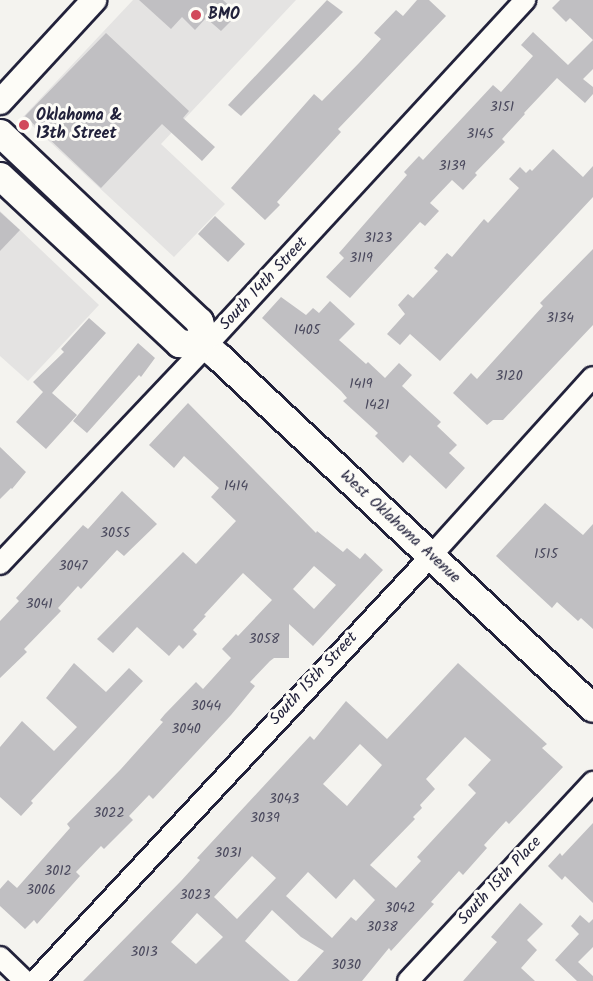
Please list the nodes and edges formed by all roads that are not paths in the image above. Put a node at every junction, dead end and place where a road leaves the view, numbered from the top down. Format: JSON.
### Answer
{"nodes":[{"id":1,"x":94,"y":0,"type":"edge"},
{"id":2,"x":525,"y":0,"type":"edge"},
{"id":3,"x":0,"y":102,"type":"edge"},
{"id":4,"x":0,"y":133,"type":"edge"},
{"id":5,"x":0,"y":176,"type":"edge"},
{"id":6,"x":206,"y":346,"type":"junction"},
{"id":7,"x":593,"y":377,"type":"edge"},
{"id":8,"x":431,"y":556,"type":"junction"},
{"id":9,"x":0,"y":564,"type":"edge"},
{"id":10,"x":593,"y":708,"type":"edge"},
{"id":11,"x":593,"y":782,"type":"edge"},
{"id":12,"x":0,"y":957,"type":"edge"},
{"id":13,"x":25,"y":981,"type":"edge"},
{"id":14,"x":35,"y":981,"type":"edge"},
{"id":15,"x":408,"y":981,"type":"edge"}],
"edges":[{"from":1,"to":3,"type":"street"},
{"from":2,"to":6,"type":"street","name":"South 14th Street"},
{"from":4,"to":6,"type":"main road","name":"West Oklahoma Avenue"},
{"from":5,"to":6,"type":"main road"},
{"from":6,"to":8,"type":"main road","name":"West Oklahoma Avenue"},
{"from":6,"to":9,"type":"street","name":"South 14th Street"},
{"from":7,"to":8,"type":"street","name":"South 15th Street"},
{"from":8,"to":10,"type":"main road","name":"West Oklahoma Avenue"},
{"from":8,"to":14,"type":"street","name":"South 15th Street"},
{"from":11,"to":15,"type":"street","name":"South 15th Place"},
{"from":12,"to":13,"type":"street"}]}
